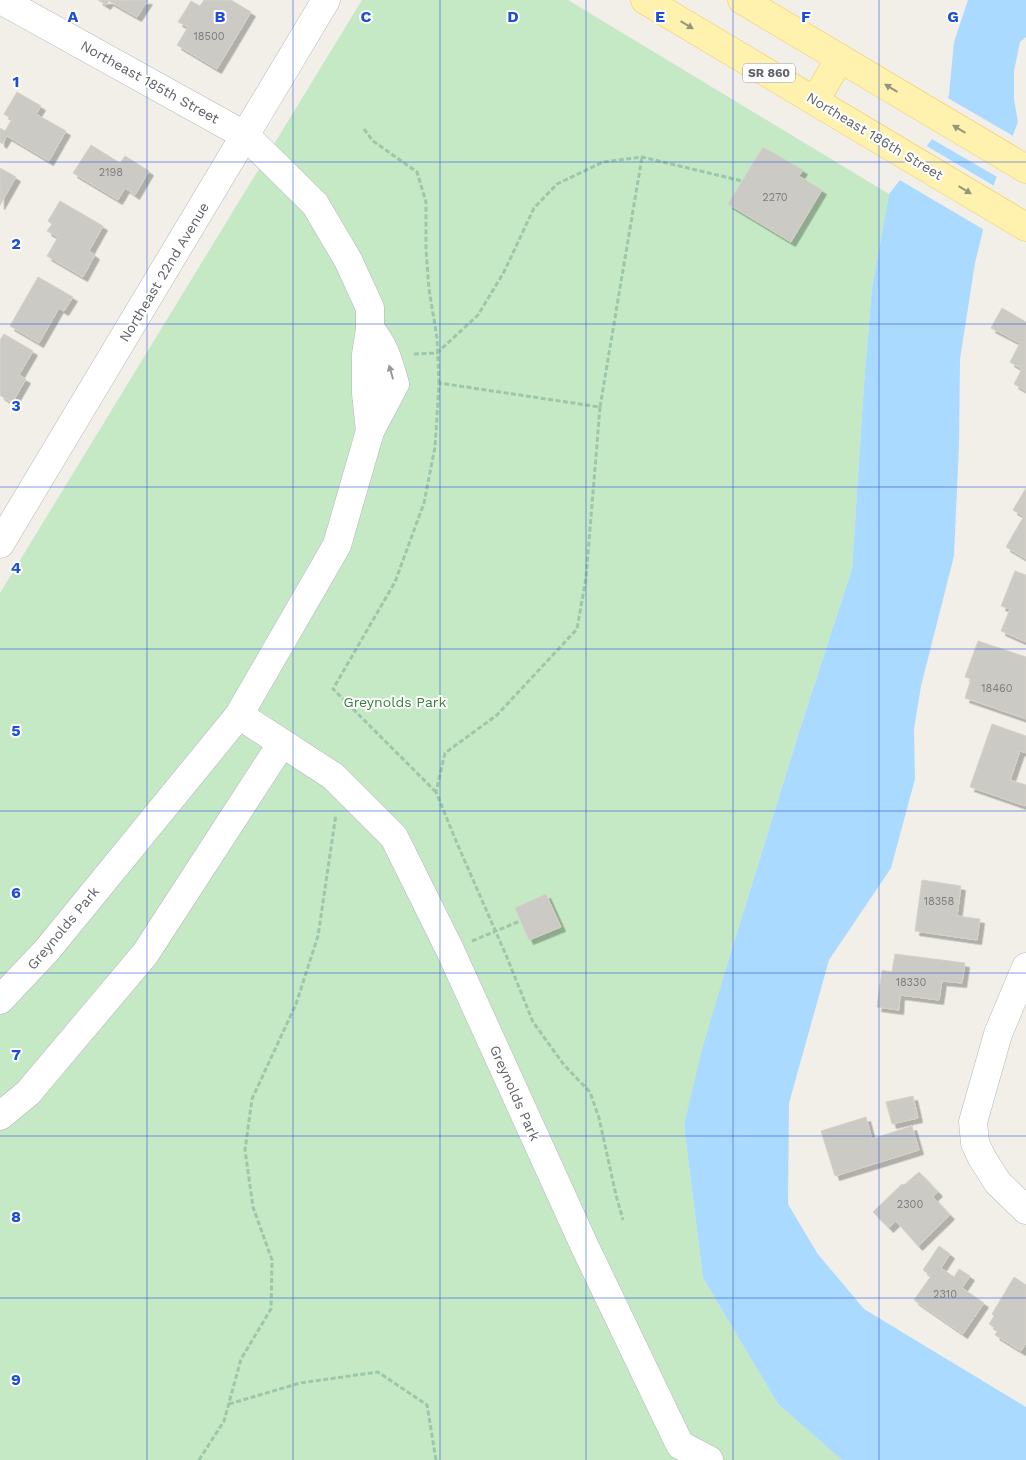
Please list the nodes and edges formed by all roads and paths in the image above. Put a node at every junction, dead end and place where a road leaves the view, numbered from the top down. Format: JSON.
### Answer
{"nodes":[{"id":1,"x":326,"y":0,"type":"edge"},
{"id":2,"x":645,"y":0,"type":"edge"},
{"id":3,"x":742,"y":0,"type":"edge"},
{"id":4,"x":1,"y":1,"type":"edge"},
{"id":5,"x":840,"y":58,"type":"junction"},
{"id":6,"x":815,"y":101,"type":"junction"},
{"id":7,"x":364,"y":129,"type":"dead end"},
{"id":8,"x":246,"y":136,"type":"junction"},
{"id":9,"x":642,"y":157,"type":"junction"},
{"id":10,"x":1021,"y":165,"type":"edge"},
{"id":11,"x":742,"y":181,"type":"dead end"},
{"id":12,"x":1018,"y":222,"type":"edge"},
{"id":13,"x":437,"y":353,"type":"junction"},
{"id":14,"x":412,"y":354,"type":"dead end"},
{"id":15,"x":439,"y":383,"type":"junction"},
{"id":16,"x":600,"y":407,"type":"junction"},
{"id":17,"x":0,"y":544,"type":"edge"},
{"id":18,"x":239,"y":715,"type":"junction"},
{"id":19,"x":282,"y":743,"type":"junction"},
{"id":20,"x":340,"y":783,"type":"junction"},
{"id":21,"x":436,"y":792,"type":"junction"},
{"id":22,"x":520,"y":921,"type":"dead end"},
{"id":23,"x":496,"y":931,"type":"junction"},
{"id":24,"x":450,"y":950,"type":"junction"},
{"id":25,"x":1026,"y":967,"type":"edge"},
{"id":26,"x":0,"y":1000,"type":"edge"},
{"id":27,"x":0,"y":1116,"type":"edge"},
{"id":28,"x":1026,"y":1210,"type":"edge"},
{"id":29,"x":623,"y":1220,"type":"dead end"},
{"id":30,"x":229,"y":1404,"type":"junction"},
{"id":31,"x":199,"y":1460,"type":"edge"},
{"id":32,"x":436,"y":1460,"type":"edge"},
{"id":33,"x":709,"y":1460,"type":"edge"}],
"edges":[{"from":1,"to":8,"type":"street","name":"Northeast 22nd Avenue"},
{"from":2,"to":6,"type":"main road","name":"Northeast 186th Street","number":"SR 860","one_way":true},
{"from":3,"to":5,"type":"main road"},
{"from":4,"to":8,"type":"street","name":"Northeast 185th Street"},
{"from":5,"to":6,"type":"main road"},
{"from":10,"to":5,"type":"main road","one_way":true},
{"from":6,"to":12,"type":"main road","name":"Northeast 186th Street","number":"SR 860","one_way":true},
{"from":7,"to":13,"type":"path"},
{"from":8,"to":17,"type":"street","name":"Northeast 22nd Avenue"},
{"from":8,"to":18,"type":"street","name":"Greynolds Park"},
{"from":9,"to":11,"type":"path"},
{"from":9,"to":13,"type":"path"},
{"from":9,"to":16,"type":"path"},
{"from":13,"to":14,"type":"path"},
{"from":13,"to":15,"type":"path"},
{"from":15,"to":16,"type":"path"},
{"from":15,"to":21,"type":"path"},
{"from":16,"to":21,"type":"path"},
{"from":18,"to":19,"type":"street","name":"Greynolds Park"},
{"from":18,"to":26,"type":"street","name":"Greynolds Park"},
{"from":19,"to":20,"type":"street","name":"Greynolds Park"},
{"from":19,"to":27,"type":"street"},
{"from":20,"to":24,"type":"street","name":"Greynolds Park"},
{"from":20,"to":30,"type":"path"},
{"from":21,"to":23,"type":"path"},
{"from":22,"to":23,"type":"path"},
{"from":23,"to":24,"type":"path"},
{"from":23,"to":29,"type":"path"},
{"from":24,"to":33,"type":"street","name":"Greynolds Park"},
{"from":25,"to":28,"type":"street"},
{"from":30,"to":31,"type":"path"},
{"from":30,"to":32,"type":"path"}]}
